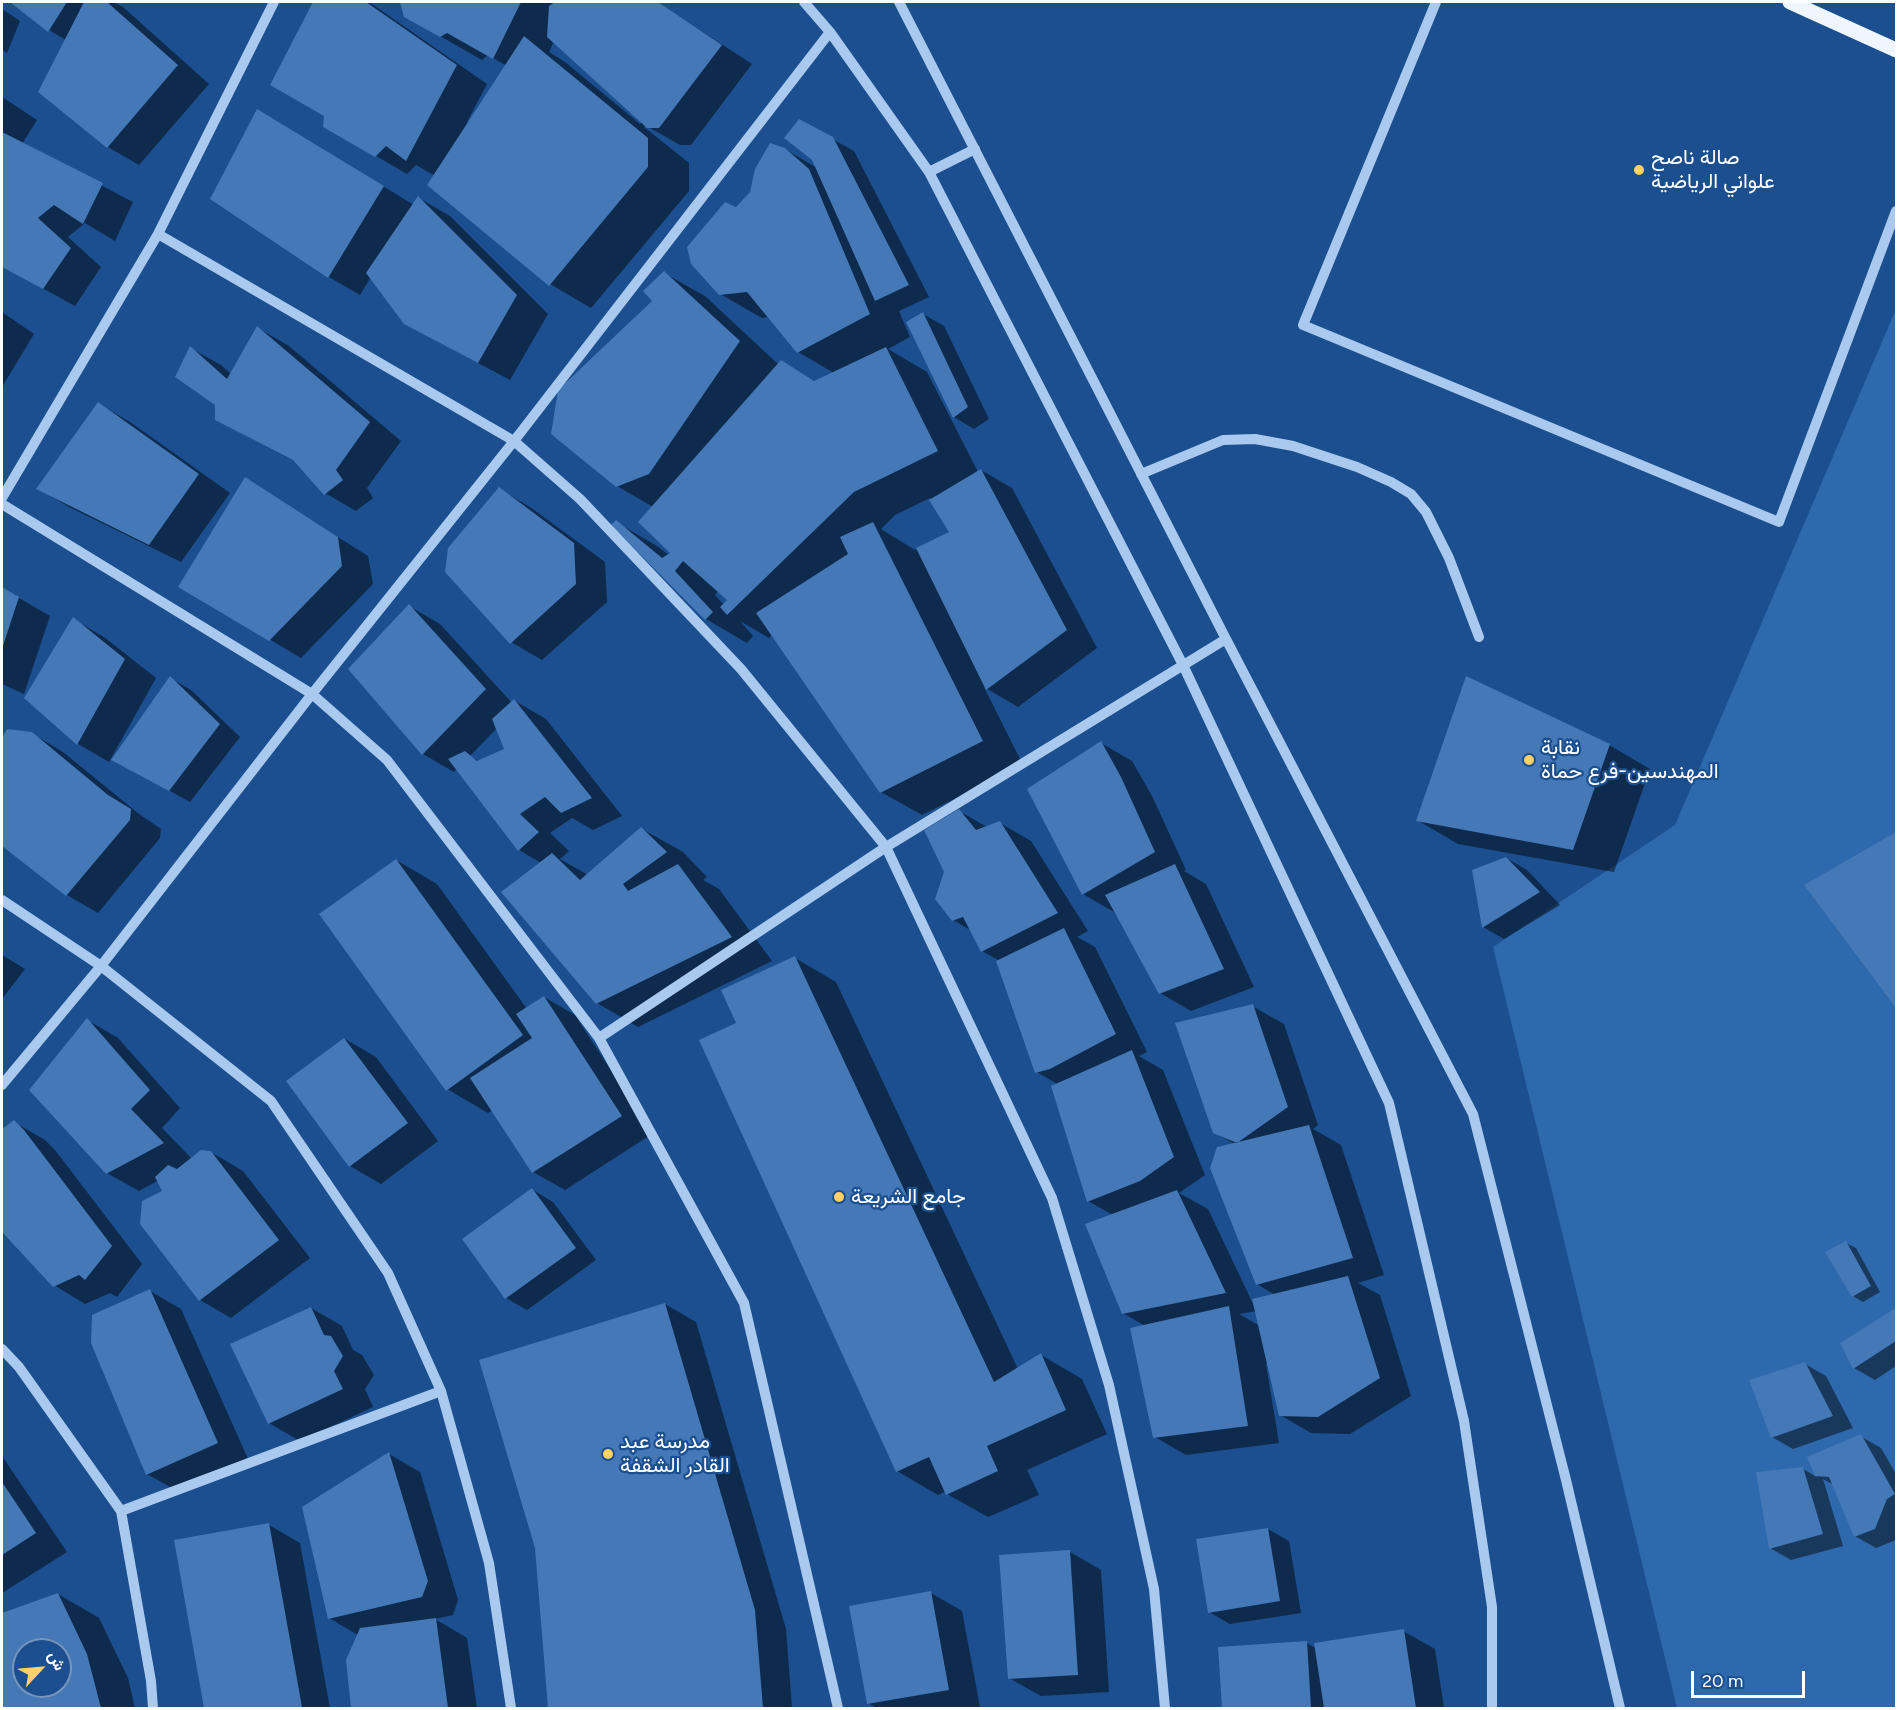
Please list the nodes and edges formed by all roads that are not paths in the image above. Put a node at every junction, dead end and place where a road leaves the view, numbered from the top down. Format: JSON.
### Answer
{"nodes":[{"id":1,"x":274,"y":2,"type":"edge"},
{"id":2,"x":804,"y":2,"type":"edge"},
{"id":3,"x":899,"y":2,"type":"edge"},
{"id":4,"x":1436,"y":2,"type":"edge"},
{"id":5,"x":1790,"y":2,"type":"edge"},
{"id":6,"x":830,"y":32,"type":"junction"},
{"id":7,"x":1896,"y":50,"type":"edge"},
{"id":8,"x":975,"y":150,"type":"junction"},
{"id":9,"x":929,"y":172,"type":"junction"},
{"id":10,"x":1896,"y":211,"type":"edge"},
{"id":11,"x":158,"y":234,"type":"junction"},
{"id":12,"x":514,"y":441,"type":"junction"},
{"id":13,"x":1141,"y":474,"type":"junction"},
{"id":14,"x":2,"y":498,"type":"edge"},
{"id":15,"x":2,"y":504,"type":"edge"},
{"id":16,"x":1479,"y":637,"type":"dead end"},
{"id":17,"x":1226,"y":639,"type":"junction"},
{"id":18,"x":1183,"y":665,"type":"junction"},
{"id":19,"x":312,"y":694,"type":"junction"},
{"id":20,"x":886,"y":847,"type":"junction"},
{"id":21,"x":2,"y":900,"type":"edge"},
{"id":22,"x":101,"y":966,"type":"junction"},
{"id":23,"x":599,"y":1038,"type":"junction"},
{"id":24,"x":2,"y":1085,"type":"edge"},
{"id":25,"x":2,"y":1349,"type":"edge"},
{"id":26,"x":441,"y":1391,"type":"junction"},
{"id":27,"x":121,"y":1511,"type":"junction"},
{"id":28,"x":153,"y":1708,"type":"edge"},
{"id":29,"x":511,"y":1708,"type":"edge"},
{"id":30,"x":838,"y":1708,"type":"edge"},
{"id":31,"x":1166,"y":1708,"type":"edge"},
{"id":32,"x":1492,"y":1708,"type":"edge"},
{"id":33,"x":1620,"y":1708,"type":"edge"}],
"edges":[{"from":1,"to":11,"type":"street"},
{"from":2,"to":6,"type":"street"},
{"from":3,"to":8,"type":"street"},
{"from":4,"to":10,"type":"street"},
{"from":5,"to":7,"type":"main road"},
{"from":6,"to":9,"type":"street"},
{"from":6,"to":12,"type":"street"},
{"from":8,"to":9,"type":"street"},
{"from":8,"to":13,"type":"street"},
{"from":9,"to":18,"type":"street"},
{"from":11,"to":12,"type":"street"},
{"from":11,"to":14,"type":"street"},
{"from":12,"to":19,"type":"street"},
{"from":12,"to":20,"type":"street"},
{"from":13,"to":16,"type":"street"},
{"from":13,"to":17,"type":"street"},
{"from":15,"to":19,"type":"street"},
{"from":17,"to":18,"type":"street"},
{"from":17,"to":33,"type":"street"},
{"from":18,"to":20,"type":"street"},
{"from":18,"to":32,"type":"street"},
{"from":19,"to":22,"type":"street"},
{"from":19,"to":23,"type":"street"},
{"from":20,"to":23,"type":"street"},
{"from":20,"to":31,"type":"street"},
{"from":21,"to":22,"type":"street"},
{"from":22,"to":24,"type":"street"},
{"from":22,"to":26,"type":"street"},
{"from":23,"to":30,"type":"street"},
{"from":25,"to":27,"type":"street"},
{"from":26,"to":27,"type":"street"},
{"from":26,"to":29,"type":"street"},
{"from":27,"to":28,"type":"street"}]}
